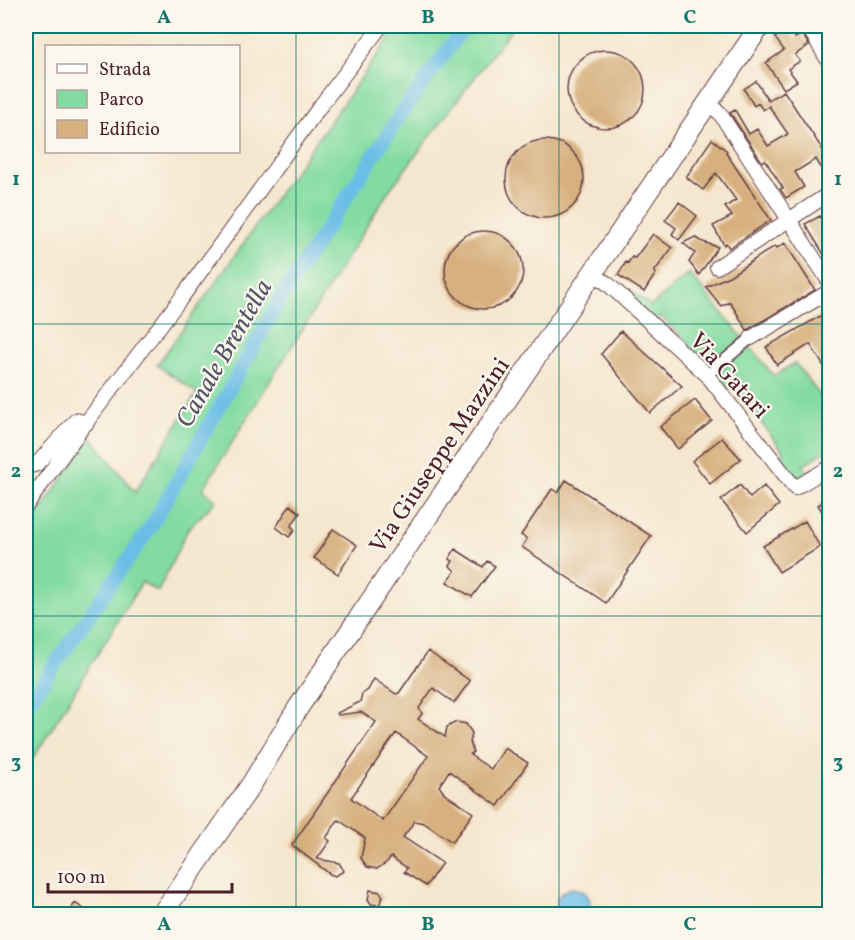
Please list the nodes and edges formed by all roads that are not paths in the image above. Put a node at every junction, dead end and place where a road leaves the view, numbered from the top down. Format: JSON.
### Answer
{"nodes":[{"id":1,"x":381,"y":26,"type":"edge"},
{"id":2,"x":760,"y":26,"type":"edge"},
{"id":3,"x":808,"y":26,"type":"edge"},
{"id":4,"x":830,"y":64,"type":"edge"},
{"id":5,"x":707,"y":104,"type":"junction"},
{"id":6,"x":830,"y":193,"type":"edge"},
{"id":7,"x":789,"y":218,"type":"junction"},
{"id":8,"x":717,"y":267,"type":"dead end"},
{"id":9,"x":593,"y":274,"type":"junction"},
{"id":10,"x":830,"y":283,"type":"edge"},
{"id":11,"x":830,"y":291,"type":"edge"},
{"id":12,"x":751,"y":338,"type":"joint"},
{"id":13,"x":711,"y":372,"type":"junction"},
{"id":14,"x":87,"y":423,"type":"junction"},
{"id":15,"x":26,"y":464,"type":"edge"},
{"id":16,"x":830,"y":467,"type":"edge"},
{"id":17,"x":26,"y":506,"type":"edge"},
{"id":18,"x":162,"y":915,"type":"edge"}],
"edges":[{"from":1,"to":14,"type":"street"},
{"from":2,"to":5,"type":"main road","name":"Via Giuseppe Mazzini"},
{"from":3,"to":4,"type":"street"},
{"from":5,"to":7,"type":"street"},
{"from":5,"to":9,"type":"main road","name":"Via Giuseppe Mazzini"},
{"from":6,"to":7,"type":"street"},
{"from":7,"to":8,"type":"street"},
{"from":7,"to":10,"type":"street"},
{"from":9,"to":13,"type":"street","name":"Via Gatari"},
{"from":9,"to":18,"type":"main road","name":"Via Giuseppe Mazzini"},
{"from":11,"to":12,"type":"street"},
{"from":12,"to":13,"type":"street"},
{"from":13,"to":16,"type":"street","name":"Via Gatari"},
{"from":14,"to":15,"type":"street"},
{"from":14,"to":17,"type":"street"}]}
